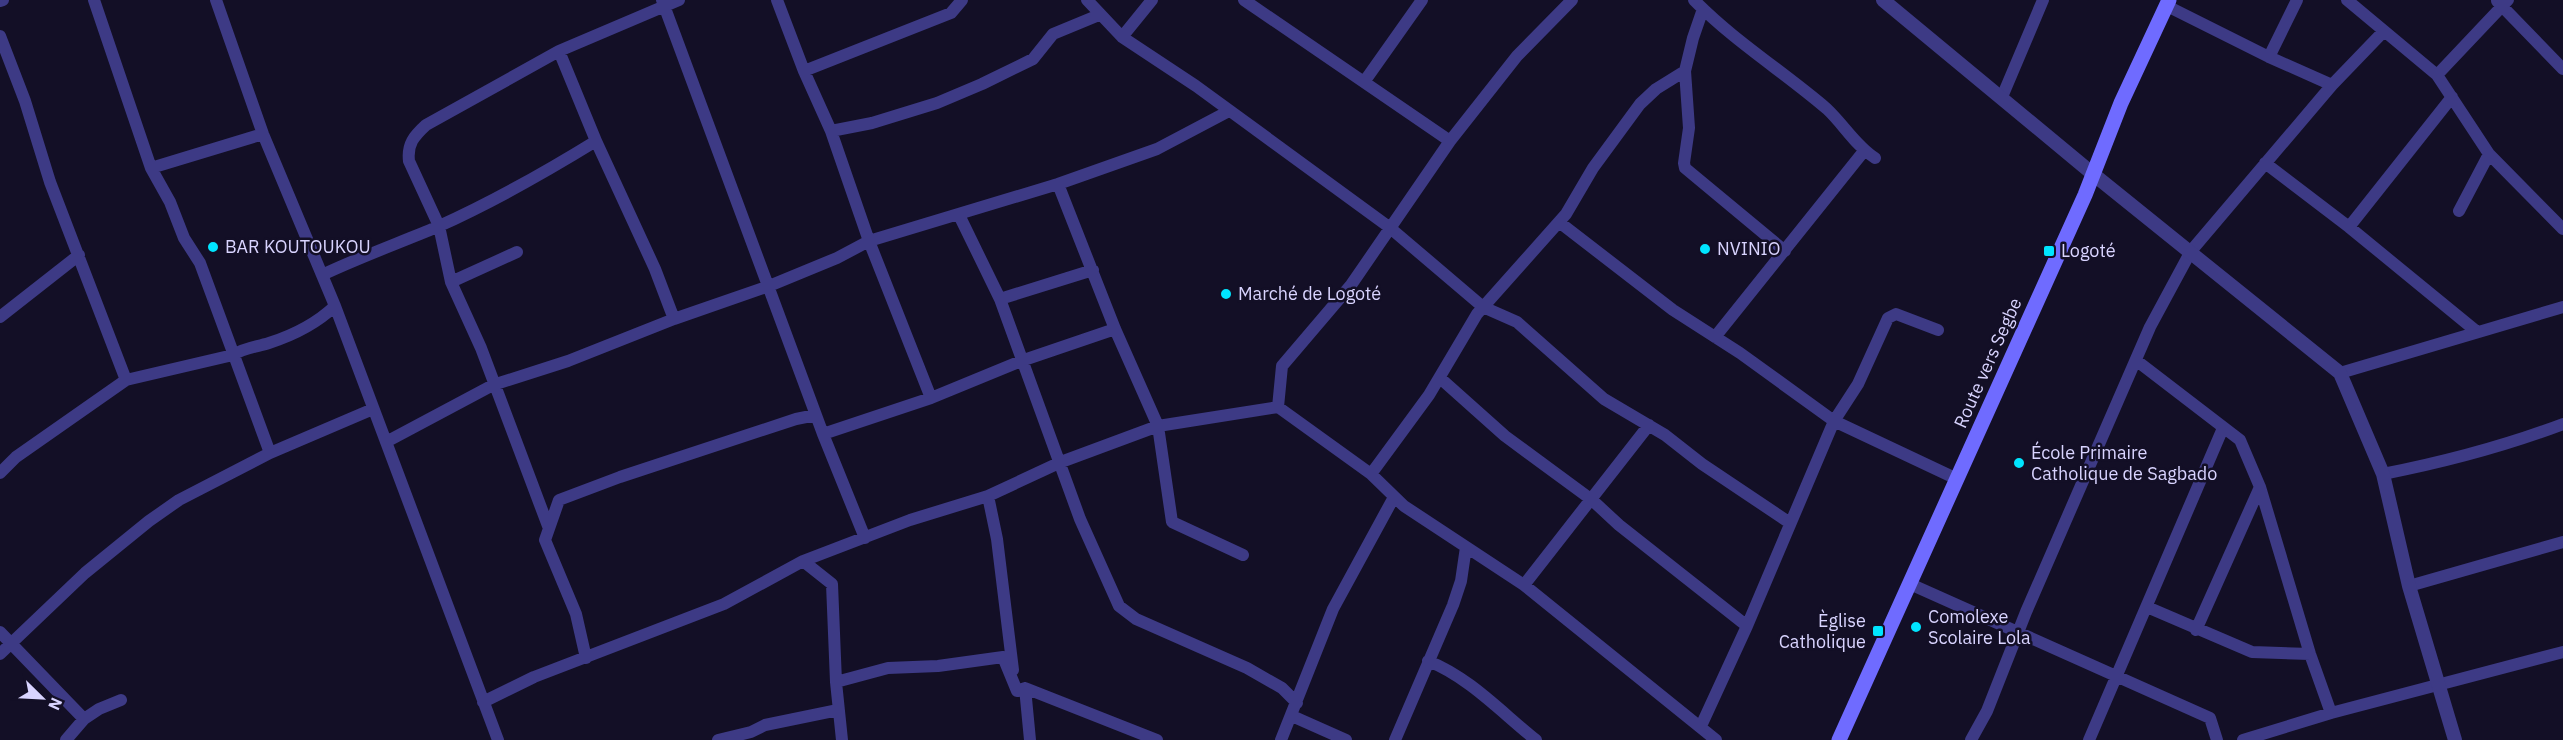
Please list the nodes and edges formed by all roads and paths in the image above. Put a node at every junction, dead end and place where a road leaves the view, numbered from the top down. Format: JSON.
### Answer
{"nodes":[{"id":1,"x":94,"y":0,"type":"edge"},
{"id":2,"x":216,"y":0,"type":"edge"},
{"id":3,"x":679,"y":0,"type":"edge"},
{"id":4,"x":777,"y":0,"type":"edge"},
{"id":5,"x":962,"y":0,"type":"edge"},
{"id":6,"x":1087,"y":0,"type":"edge"},
{"id":7,"x":1152,"y":0,"type":"edge"},
{"id":8,"x":1244,"y":0,"type":"edge"},
{"id":9,"x":1422,"y":0,"type":"edge"},
{"id":10,"x":1572,"y":0,"type":"edge"},
{"id":11,"x":1883,"y":0,"type":"edge"},
{"id":12,"x":2043,"y":0,"type":"edge"},
{"id":13,"x":2296,"y":0,"type":"edge"},
{"id":14,"x":2347,"y":0,"type":"edge"},
{"id":15,"x":2502,"y":2,"type":"edge"},
{"id":16,"x":663,"y":3,"type":"edge"},
{"id":17,"x":2168,"y":3,"type":"edge"},
{"id":18,"x":1699,"y":4,"type":"edge"},
{"id":19,"x":1099,"y":15,"type":"junction"},
{"id":20,"x":2384,"y":32,"type":"junction"},
{"id":21,"x":0,"y":36,"type":"edge"},
{"id":22,"x":1122,"y":37,"type":"junction"},
{"id":23,"x":559,"y":51,"type":"junction"},
{"id":24,"x":2269,"y":57,"type":"junction"},
{"id":25,"x":2563,"y":69,"type":"edge"},
{"id":26,"x":804,"y":71,"type":"junction"},
{"id":27,"x":1685,"y":71,"type":"junction"},
{"id":28,"x":2437,"y":75,"type":"junction"},
{"id":29,"x":1364,"y":82,"type":"junction"},
{"id":30,"x":2332,"y":85,"type":"junction"},
{"id":31,"x":2002,"y":97,"type":"junction"},
{"id":32,"x":2452,"y":98,"type":"junction"},
{"id":33,"x":1229,"y":111,"type":"junction"},
{"id":34,"x":831,"y":131,"type":"junction"},
{"id":35,"x":263,"y":134,"type":"junction"},
{"id":36,"x":596,"y":141,"type":"junction"},
{"id":37,"x":1450,"y":141,"type":"junction"},
{"id":38,"x":1864,"y":151,"type":"junction"},
{"id":39,"x":2489,"y":154,"type":"junction"},
{"id":40,"x":1875,"y":158,"type":"dead end"},
{"id":41,"x":2265,"y":164,"type":"junction"},
{"id":42,"x":152,"y":168,"type":"junction"},
{"id":43,"x":2093,"y":174,"type":"junction"},
{"id":44,"x":1058,"y":184,"type":"junction"},
{"id":45,"x":2459,"y":211,"type":"dead end"},
{"id":46,"x":959,"y":215,"type":"junction"},
{"id":47,"x":1559,"y":222,"type":"junction"},
{"id":48,"x":439,"y":226,"type":"junction"},
{"id":49,"x":1389,"y":227,"type":"junction"},
{"id":50,"x":2349,"y":227,"type":"junction"},
{"id":51,"x":2563,"y":229,"type":"edge"},
{"id":52,"x":869,"y":241,"type":"junction"},
{"id":53,"x":1785,"y":251,"type":"junction"},
{"id":54,"x":2191,"y":251,"type":"junction"},
{"id":55,"x":517,"y":252,"type":"dead end"},
{"id":56,"x":79,"y":255,"type":"junction"},
{"id":57,"x":1093,"y":270,"type":"junction"},
{"id":58,"x":322,"y":275,"type":"junction"},
{"id":59,"x":451,"y":282,"type":"junction"},
{"id":60,"x":769,"y":286,"type":"junction"},
{"id":61,"x":1000,"y":299,"type":"junction"},
{"id":62,"x":335,"y":306,"type":"junction"},
{"id":63,"x":1483,"y":307,"type":"junction"},
{"id":64,"x":2563,"y":307,"type":"edge"},
{"id":65,"x":0,"y":317,"type":"edge"},
{"id":66,"x":674,"y":319,"type":"junction"},
{"id":67,"x":1115,"y":329,"type":"junction"},
{"id":68,"x":1938,"y":330,"type":"dead end"},
{"id":69,"x":2476,"y":331,"type":"junction"},
{"id":70,"x":1715,"y":338,"type":"junction"},
{"id":71,"x":233,"y":355,"type":"junction"},
{"id":72,"x":1021,"y":361,"type":"junction"},
{"id":73,"x":2137,"y":361,"type":"junction"},
{"id":74,"x":2340,"y":373,"type":"junction"},
{"id":75,"x":1440,"y":378,"type":"junction"},
{"id":76,"x":126,"y":380,"type":"junction"},
{"id":77,"x":493,"y":385,"type":"junction"},
{"id":78,"x":931,"y":398,"type":"junction"},
{"id":79,"x":1278,"y":407,"type":"junction"},
{"id":80,"x":374,"y":409,"type":"junction"},
{"id":81,"x":816,"y":415,"type":"junction"},
{"id":82,"x":1834,"y":421,"type":"junction"},
{"id":83,"x":2563,"y":424,"type":"edge"},
{"id":84,"x":1649,"y":425,"type":"junction"},
{"id":85,"x":1158,"y":426,"type":"junction"},
{"id":86,"x":2223,"y":428,"type":"junction"},
{"id":87,"x":823,"y":434,"type":"junction"},
{"id":88,"x":386,"y":442,"type":"junction"},
{"id":89,"x":270,"y":453,"type":"junction"},
{"id":90,"x":1061,"y":462,"type":"junction"},
{"id":91,"x":0,"y":471,"type":"edge"},
{"id":92,"x":1371,"y":474,"type":"junction"},
{"id":93,"x":2383,"y":474,"type":"junction"},
{"id":94,"x":1957,"y":479,"type":"junction"},
{"id":95,"x":2260,"y":488,"type":"junction"},
{"id":96,"x":988,"y":496,"type":"junction"},
{"id":97,"x":1394,"y":497,"type":"junction"},
{"id":98,"x":1592,"y":500,"type":"junction"},
{"id":99,"x":1790,"y":524,"type":"junction"},
{"id":100,"x":548,"y":526,"type":"junction"},
{"id":101,"x":865,"y":538,"type":"junction"},
{"id":102,"x":2563,"y":542,"type":"edge"},
{"id":103,"x":1466,"y":547,"type":"junction"},
{"id":104,"x":1244,"y":555,"type":"dead end"},
{"id":105,"x":803,"y":561,"type":"junction"},
{"id":106,"x":1910,"y":584,"type":"junction"},
{"id":107,"x":1524,"y":585,"type":"junction"},
{"id":108,"x":2409,"y":586,"type":"junction"},
{"id":109,"x":2147,"y":607,"type":"junction"},
{"id":110,"x":1747,"y":627,"type":"junction"},
{"id":111,"x":2196,"y":630,"type":"junction"},
{"id":112,"x":0,"y":632,"type":"edge"},
{"id":113,"x":2019,"y":632,"type":"junction"},
{"id":114,"x":10,"y":643,"type":"junction"},
{"id":115,"x":2563,"y":652,"type":"edge"},
{"id":116,"x":0,"y":654,"type":"edge"},
{"id":117,"x":2310,"y":654,"type":"junction"},
{"id":118,"x":586,"y":658,"type":"junction"},
{"id":119,"x":1428,"y":661,"type":"junction"},
{"id":120,"x":2117,"y":676,"type":"junction"},
{"id":121,"x":836,"y":682,"type":"junction"},
{"id":122,"x":2440,"y":686,"type":"junction"},
{"id":123,"x":1021,"y":689,"type":"junction"},
{"id":124,"x":121,"y":700,"type":"dead end"},
{"id":125,"x":483,"y":702,"type":"junction"},
{"id":126,"x":1297,"y":703,"type":"junction"},
{"id":127,"x":838,"y":710,"type":"junction"},
{"id":128,"x":2331,"y":713,"type":"junction"},
{"id":129,"x":1292,"y":716,"type":"junction"},
{"id":130,"x":84,"y":719,"type":"junction"},
{"id":131,"x":1701,"y":726,"type":"junction"},
{"id":132,"x":66,"y":740,"type":"edge"},
{"id":133,"x":498,"y":740,"type":"edge"},
{"id":134,"x":718,"y":740,"type":"edge"},
{"id":135,"x":842,"y":740,"type":"edge"},
{"id":136,"x":1030,"y":740,"type":"edge"},
{"id":137,"x":1157,"y":740,"type":"edge"},
{"id":138,"x":1281,"y":740,"type":"edge"},
{"id":139,"x":1346,"y":740,"type":"edge"},
{"id":140,"x":1395,"y":740,"type":"edge"},
{"id":141,"x":1536,"y":740,"type":"edge"},
{"id":142,"x":1716,"y":740,"type":"edge"},
{"id":143,"x":1839,"y":740,"type":"edge"},
{"id":144,"x":1971,"y":740,"type":"edge"},
{"id":145,"x":2089,"y":740,"type":"edge"},
{"id":146,"x":2217,"y":740,"type":"edge"},
{"id":147,"x":2243,"y":740,"type":"edge"},
{"id":148,"x":2455,"y":740,"type":"edge"}],
"edges":[{"from":1,"to":42,"type":"street"},
{"from":2,"to":35,"type":"street"},
{"from":3,"to":16,"type":"street"},
{"from":4,"to":26,"type":"street"},
{"from":5,"to":26,"type":"street"},
{"from":6,"to":19,"type":"street"},
{"from":7,"to":22,"type":"street"},
{"from":8,"to":29,"type":"street"},
{"from":9,"to":29,"type":"street"},
{"from":10,"to":37,"type":"street"},
{"from":11,"to":31,"type":"street"},
{"from":12,"to":31,"type":"street"},
{"from":13,"to":24,"type":"street"},
{"from":14,"to":20,"type":"street"},
{"from":15,"to":25,"type":"street"},
{"from":15,"to":28,"type":"street"},
{"from":16,"to":23,"type":"street"},
{"from":16,"to":60,"type":"street"},
{"from":17,"to":24,"type":"street"},
{"from":17,"to":43,"type":"main road","name":"Route vers Segbe"},
{"from":18,"to":27,"type":"street"},
{"from":18,"to":38,"type":"street"},
{"from":19,"to":22,"type":"street"},
{"from":19,"to":34,"type":"street"},
{"from":20,"to":28,"type":"street"},
{"from":20,"to":30,"type":"street"},
{"from":21,"to":56,"type":"street"},
{"from":22,"to":33,"type":"street"},
{"from":23,"to":36,"type":"street"},
{"from":23,"to":48,"type":"street"},
{"from":24,"to":30,"type":"street"},
{"from":26,"to":34,"type":"street"},
{"from":27,"to":47,"type":"street"},
{"from":27,"to":53,"type":"street"},
{"from":28,"to":32,"type":"street"},
{"from":29,"to":37,"type":"street"},
{"from":30,"to":41,"type":"street"},
{"from":31,"to":43,"type":"street"},
{"from":32,"to":39,"type":"street"},
{"from":32,"to":50,"type":"street"},
{"from":33,"to":44,"type":"street"},
{"from":33,"to":49,"type":"street"},
{"from":34,"to":52,"type":"street"},
{"from":35,"to":42,"type":"street"},
{"from":35,"to":58,"type":"street"},
{"from":36,"to":48,"type":"street"},
{"from":36,"to":66,"type":"street"},
{"from":37,"to":49,"type":"street"},
{"from":38,"to":40,"type":"street"},
{"from":38,"to":53,"type":"street"},
{"from":39,"to":45,"type":"street"},
{"from":39,"to":51,"type":"street"},
{"from":41,"to":50,"type":"street"},
{"from":41,"to":54,"type":"street"},
{"from":42,"to":71,"type":"street"},
{"from":43,"to":54,"type":"street"},
{"from":43,"to":94,"type":"main road","name":"Route vers Segbe"},
{"from":44,"to":46,"type":"street"},
{"from":44,"to":57,"type":"street"},
{"from":46,"to":52,"type":"street"},
{"from":46,"to":61,"type":"street"},
{"from":47,"to":63,"type":"street"},
{"from":47,"to":70,"type":"street"},
{"from":48,"to":58,"type":"street"},
{"from":48,"to":59,"type":"street"},
{"from":49,"to":63,"type":"street"},
{"from":49,"to":79,"type":"street"},
{"from":50,"to":69,"type":"street"},
{"from":52,"to":60,"type":"street"},
{"from":52,"to":78,"type":"street"},
{"from":53,"to":70,"type":"street"},
{"from":54,"to":73,"type":"street"},
{"from":54,"to":74,"type":"street"},
{"from":55,"to":59,"type":"street"},
{"from":56,"to":65,"type":"street"},
{"from":56,"to":76,"type":"street"},
{"from":57,"to":61,"type":"street"},
{"from":57,"to":67,"type":"street"},
{"from":58,"to":62,"type":"street"},
{"from":59,"to":77,"type":"street"},
{"from":60,"to":66,"type":"street"},
{"from":60,"to":81,"type":"street"},
{"from":61,"to":72,"type":"street"},
{"from":62,"to":71,"type":"street"},
{"from":62,"to":80,"type":"street"},
{"from":63,"to":75,"type":"street"},
{"from":63,"to":84,"type":"street"},
{"from":64,"to":69,"type":"street"},
{"from":66,"to":77,"type":"street"},
{"from":67,"to":72,"type":"street"},
{"from":67,"to":85,"type":"street"},
{"from":68,"to":82,"type":"street"},
{"from":69,"to":74,"type":"street"},
{"from":70,"to":82,"type":"street"},
{"from":71,"to":76,"type":"street"},
{"from":71,"to":89,"type":"street"},
{"from":72,"to":78,"type":"street"},
{"from":72,"to":90,"type":"street"},
{"from":73,"to":86,"type":"street"},
{"from":73,"to":113,"type":"street"},
{"from":74,"to":93,"type":"street"},
{"from":75,"to":92,"type":"street"},
{"from":75,"to":98,"type":"street"},
{"from":76,"to":91,"type":"street"},
{"from":77,"to":88,"type":"street"},
{"from":77,"to":100,"type":"street"},
{"from":78,"to":87,"type":"street"},
{"from":79,"to":85,"type":"street"},
{"from":79,"to":92,"type":"street"},
{"from":80,"to":88,"type":"street"},
{"from":80,"to":89,"type":"street"},
{"from":81,"to":87,"type":"street"},
{"from":81,"to":100,"type":"street"},
{"from":82,"to":94,"type":"street"},
{"from":82,"to":99,"type":"street"},
{"from":83,"to":93,"type":"street"},
{"from":84,"to":98,"type":"street"},
{"from":84,"to":99,"type":"street"},
{"from":85,"to":90,"type":"street"},
{"from":85,"to":104,"type":"street"},
{"from":86,"to":95,"type":"street"},
{"from":86,"to":109,"type":"street"},
{"from":87,"to":101,"type":"street"},
{"from":88,"to":125,"type":"street"},
{"from":89,"to":114,"type":"street"},
{"from":90,"to":96,"type":"street"},
{"from":90,"to":126,"type":"street"},
{"from":92,"to":97,"type":"street"},
{"from":93,"to":108,"type":"street"},
{"from":94,"to":106,"type":"main road","name":"Route vers Segbe"},
{"from":95,"to":111,"type":"street"},
{"from":95,"to":117,"type":"street"},
{"from":96,"to":101,"type":"street"},
{"from":96,"to":123,"type":"street"},
{"from":97,"to":103,"type":"street"},
{"from":97,"to":126,"type":"street"},
{"from":98,"to":107,"type":"street"},
{"from":98,"to":110,"type":"street"},
{"from":99,"to":110,"type":"street"},
{"from":100,"to":118,"type":"street"},
{"from":101,"to":105,"type":"street"},
{"from":102,"to":108,"type":"street"},
{"from":103,"to":107,"type":"street"},
{"from":103,"to":119,"type":"street"},
{"from":105,"to":118,"type":"street"},
{"from":105,"to":121,"type":"street"},
{"from":106,"to":113,"type":"street"},
{"from":106,"to":143,"type":"main road","name":"Route vers Segbe"},
{"from":107,"to":131,"type":"street"},
{"from":108,"to":122,"type":"street"},
{"from":109,"to":111,"type":"street"},
{"from":109,"to":120,"type":"street"},
{"from":110,"to":131,"type":"street"},
{"from":111,"to":117,"type":"street"},
{"from":112,"to":114,"type":"street"},
{"from":113,"to":120,"type":"street"},
{"from":113,"to":144,"type":"street"},
{"from":114,"to":116,"type":"street"},
{"from":114,"to":130,"type":"street"},
{"from":115,"to":122,"type":"street"},
{"from":117,"to":128,"type":"street"},
{"from":118,"to":125,"type":"street"},
{"from":119,"to":140,"type":"street"},
{"from":119,"to":141,"type":"street"},
{"from":120,"to":145,"type":"street"},
{"from":120,"to":146,"type":"street"},
{"from":121,"to":123,"type":"street"},
{"from":121,"to":127,"type":"street"},
{"from":122,"to":128,"type":"street"},
{"from":122,"to":148,"type":"street"},
{"from":123,"to":136,"type":"street"},
{"from":123,"to":137,"type":"street"},
{"from":124,"to":130,"type":"street"},
{"from":125,"to":133,"type":"street"},
{"from":126,"to":129,"type":"street"},
{"from":127,"to":134,"type":"street"},
{"from":127,"to":135,"type":"street"},
{"from":128,"to":147,"type":"street"},
{"from":129,"to":138,"type":"street"},
{"from":129,"to":139,"type":"street"},
{"from":130,"to":132,"type":"street"},
{"from":131,"to":142,"type":"street"}]}
